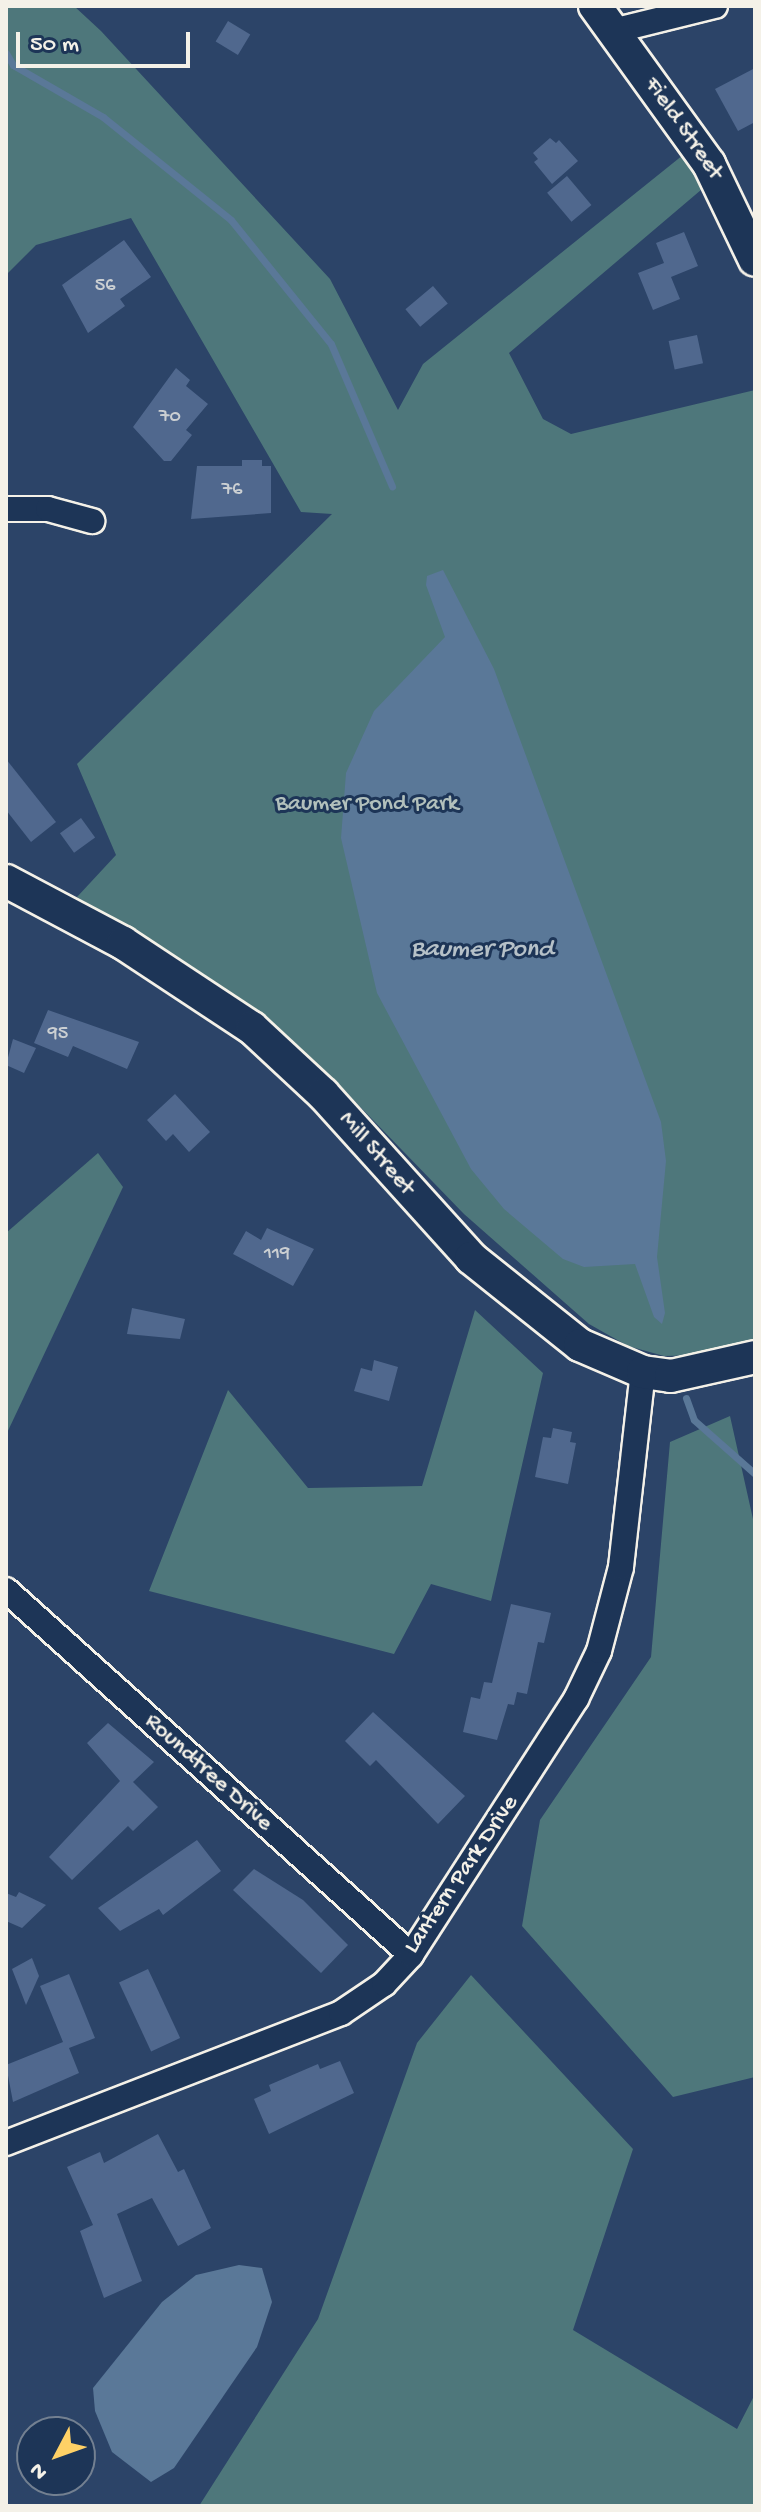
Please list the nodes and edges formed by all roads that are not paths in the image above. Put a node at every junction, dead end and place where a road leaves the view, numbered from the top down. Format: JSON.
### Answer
{"nodes":[{"id":1,"x":715,"y":6,"type":"edge"},
{"id":2,"x":604,"y":18,"type":"edge"},
{"id":3,"x":755,"y":260,"type":"edge"},
{"id":4,"x":6,"y":509,"type":"edge"},
{"id":5,"x":92,"y":521,"type":"dead end"},
{"id":6,"x":6,"y":881,"type":"edge"},
{"id":7,"x":755,"y":1357,"type":"edge"},
{"id":8,"x":643,"y":1372,"type":"junction"},
{"id":9,"x":6,"y":1590,"type":"edge"},
{"id":10,"x":411,"y":1955,"type":"junction"},
{"id":11,"x":6,"y":2143,"type":"edge"}],
"edges":[{"from":1,"to":2,"type":"street"},
{"from":2,"to":3,"type":"street","name":"Field Street"},
{"from":4,"to":5,"type":"street"},
{"from":6,"to":8,"type":"street","name":"Mill Street"},
{"from":7,"to":8,"type":"street","name":"Mill Street"},
{"from":8,"to":10,"type":"street","name":"Lantern Park Drive"},
{"from":9,"to":10,"type":"street","name":"Roundtree Drive"},
{"from":10,"to":11,"type":"street","name":"Lantern Park Drive"}]}
